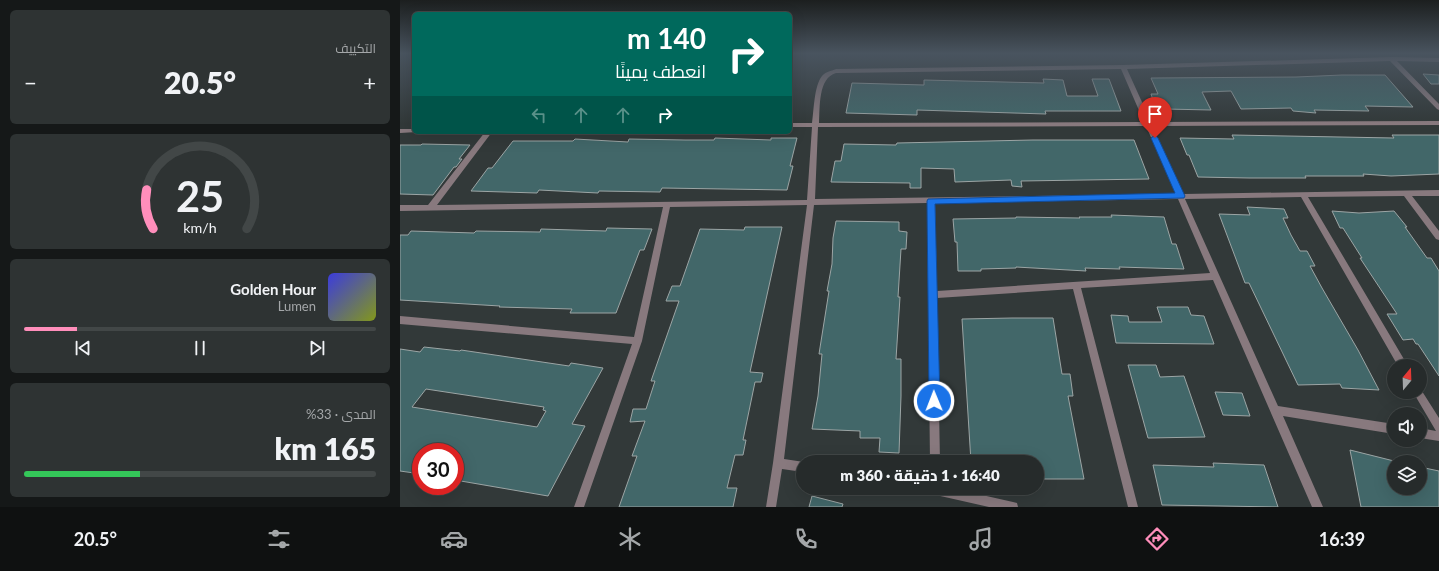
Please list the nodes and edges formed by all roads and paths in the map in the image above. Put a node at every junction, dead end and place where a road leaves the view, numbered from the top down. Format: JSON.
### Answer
{"nodes":[{"id":1,"x":825,"y":77,"type":"edge"},
{"id":2,"x":1127,"y":77,"type":"edge"},
{"id":3,"x":1409,"y":77,"type":"edge"},
{"id":4,"x":1439,"y":108,"type":"edge"},
{"id":5,"x":1148,"y":123,"type":"junction"},
{"id":6,"x":1439,"y":123,"type":"edge"},
{"id":7,"x":792,"y":125,"type":"edge"},
{"id":8,"x":815,"y":125,"type":"junction"},
{"id":9,"x":412,"y":130,"type":"edge"},
{"id":10,"x":400,"y":131,"type":"edge"},
{"id":11,"x":487,"y":134,"type":"edge"},
{"id":12,"x":1439,"y":193,"type":"edge"},
{"id":13,"x":1406,"y":194,"type":"junction"},
{"id":14,"x":1303,"y":195,"type":"junction"},
{"id":15,"x":1181,"y":196,"type":"junction"},
{"id":16,"x":931,"y":201,"type":"junction"},
{"id":17,"x":811,"y":204,"type":"junction"},
{"id":18,"x":667,"y":205,"type":"junction"},
{"id":19,"x":432,"y":207,"type":"junction"},
{"id":20,"x":400,"y":208,"type":"edge"},
{"id":21,"x":1439,"y":237,"type":"edge"},
{"id":22,"x":1216,"y":276,"type":"junction"},
{"id":23,"x":1076,"y":285,"type":"junction"},
{"id":24,"x":932,"y":295,"type":"junction"},
{"id":25,"x":400,"y":320,"type":"edge"},
{"id":26,"x":638,"y":341,"type":"junction"},
{"id":27,"x":1399,"y":359,"type":"edge"},
{"id":28,"x":1422,"y":399,"type":"edge"},
{"id":29,"x":1275,"y":410,"type":"junction"},
{"id":30,"x":1439,"y":427,"type":"edge"},
{"id":31,"x":1387,"y":428,"type":"edge"},
{"id":32,"x":1427,"y":434,"type":"edge"},
{"id":33,"x":1439,"y":436,"type":"edge"},
{"id":34,"x":935,"y":455,"type":"edge"},
{"id":35,"x":778,"y":463,"type":"junction"},
{"id":36,"x":796,"y":466,"type":"edge"},
{"id":37,"x":962,"y":495,"type":"edge"},
{"id":38,"x":579,"y":507,"type":"edge"},
{"id":39,"x":771,"y":507,"type":"edge"},
{"id":40,"x":1013,"y":507,"type":"edge"},
{"id":41,"x":1133,"y":507,"type":"edge"},
{"id":42,"x":1318,"y":507,"type":"edge"}],
"edges":[{"from":1,"to":8,"type":"street"},
{"from":2,"to":5,"type":"street"},
{"from":3,"to":4,"type":"street"},
{"from":5,"to":6,"type":"street"},
{"from":5,"to":8,"type":"street"},
{"from":5,"to":15,"type":"street"},
{"from":7,"to":8,"type":"street"},
{"from":8,"to":17,"type":"street"},
{"from":9,"to":10,"type":"street"},
{"from":11,"to":19,"type":"street"},
{"from":12,"to":13,"type":"street"},
{"from":13,"to":14,"type":"street"},
{"from":13,"to":21,"type":"street"},
{"from":14,"to":15,"type":"street"},
{"from":14,"to":27,"type":"street"},
{"from":15,"to":16,"type":"street"},
{"from":15,"to":22,"type":"street"},
{"from":16,"to":17,"type":"street"},
{"from":16,"to":24,"type":"street"},
{"from":17,"to":18,"type":"street"},
{"from":17,"to":35,"type":"street"},
{"from":18,"to":19,"type":"street"},
{"from":18,"to":26,"type":"street"},
{"from":19,"to":20,"type":"street"},
{"from":22,"to":23,"type":"street"},
{"from":22,"to":29,"type":"street"},
{"from":23,"to":24,"type":"street"},
{"from":23,"to":41,"type":"street"},
{"from":24,"to":34,"type":"street"},
{"from":25,"to":26,"type":"street"},
{"from":26,"to":38,"type":"street"},
{"from":28,"to":30,"type":"street"},
{"from":29,"to":31,"type":"street"},
{"from":29,"to":42,"type":"street"},
{"from":32,"to":33,"type":"street"},
{"from":35,"to":36,"type":"street"},
{"from":35,"to":39,"type":"street"},
{"from":37,"to":40,"type":"street"}]}
